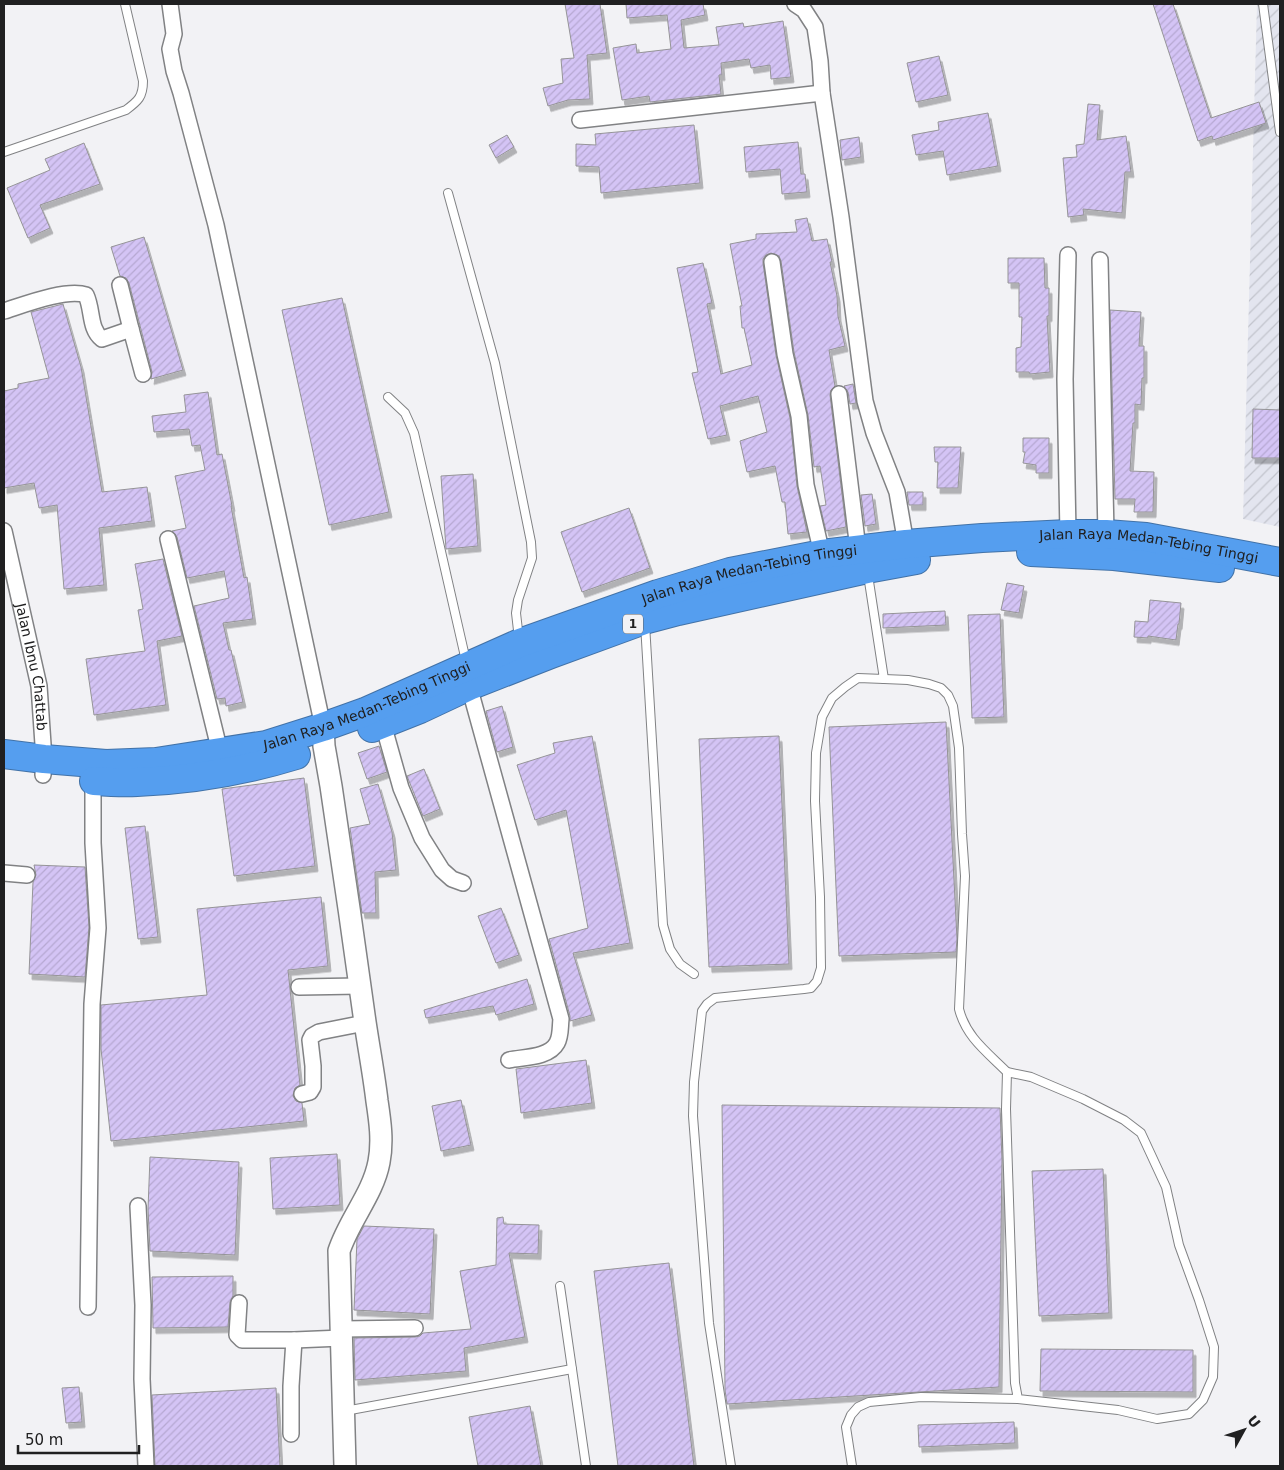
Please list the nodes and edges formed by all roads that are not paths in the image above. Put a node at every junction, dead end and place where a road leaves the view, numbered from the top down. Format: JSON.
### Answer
{"nodes":[{"id":1,"x":125,"y":4,"type":"edge"},
{"id":2,"x":170,"y":4,"type":"edge"},
{"id":3,"x":795,"y":4,"type":"edge"},
{"id":4,"x":1263,"y":4,"type":"edge"},
{"id":5,"x":822,"y":93,"type":"junction"},
{"id":6,"x":580,"y":120,"type":"dead end"},
{"id":7,"x":1280,"y":132,"type":"edge"},
{"id":8,"x":4,"y":152,"type":"edge"},
{"id":9,"x":448,"y":192,"type":"dead end"},
{"id":10,"x":1068,"y":255,"type":"dead end"},
{"id":11,"x":1100,"y":260,"type":"dead end"},
{"id":12,"x":772,"y":262,"type":"dead end"},
{"id":13,"x":120,"y":285,"type":"dead end"},
{"id":14,"x":4,"y":311,"type":"edge"},
{"id":15,"x":131,"y":329,"type":"junction"},
{"id":16,"x":143,"y":374,"type":"dead end"},
{"id":17,"x":839,"y":394,"type":"dead end"},
{"id":18,"x":388,"y":397,"type":"dead end"},
{"id":19,"x":4,"y":531,"type":"edge"},
{"id":20,"x":1068,"y":534,"type":"junction"},
{"id":21,"x":1106,"y":534,"type":"junction"},
{"id":22,"x":168,"y":538,"type":"dead end"},
{"id":23,"x":906,"y":544,"type":"junction"},
{"id":24,"x":822,"y":554,"type":"junction"},
{"id":25,"x":862,"y":559,"type":"junction"},
{"id":26,"x":1280,"y":562,"type":"edge"},
{"id":27,"x":1280,"y":580,"type":"edge"},
{"id":28,"x":644,"y":620,"type":"junction"},
{"id":29,"x":520,"y":643,"type":"junction"},
{"id":30,"x":468,"y":676,"type":"junction"},
{"id":31,"x":884,"y":679,"type":"junction"},
{"id":32,"x":383,"y":724,"type":"junction"},
{"id":33,"x":323,"y":737,"type":"junction"},
{"id":34,"x":220,"y":752,"type":"junction"},
{"id":35,"x":4,"y":754,"type":"edge"},
{"id":36,"x":44,"y":767,"type":"junction"},
{"id":37,"x":4,"y":771,"type":"edge"},
{"id":38,"x":93,"y":781,"type":"junction"},
{"id":39,"x":4,"y":873,"type":"edge"},
{"id":40,"x":27,"y":874,"type":"dead end"},
{"id":41,"x":463,"y":883,"type":"dead end"},
{"id":42,"x":694,"y":974,"type":"dead end"},
{"id":43,"x":360,"y":986,"type":"junction"},
{"id":44,"x":299,"y":987,"type":"dead end"},
{"id":45,"x":365,"y":1023,"type":"junction"},
{"id":46,"x":509,"y":1060,"type":"dead end"},
{"id":47,"x":1007,"y":1072,"type":"junction"},
{"id":48,"x":302,"y":1094,"type":"dead end"},
{"id":49,"x":138,"y":1206,"type":"dead end"},
{"id":50,"x":560,"y":1286,"type":"dead end"},
{"id":51,"x":239,"y":1303,"type":"dead end"},
{"id":52,"x":88,"y":1307,"type":"dead end"},
{"id":53,"x":415,"y":1328,"type":"dead end"},
{"id":54,"x":342,"y":1333,"type":"junction"},
{"id":55,"x":294,"y":1340,"type":"junction"},
{"id":56,"x":572,"y":1369,"type":"junction"},
{"id":57,"x":1018,"y":1399,"type":"junction"},
{"id":58,"x":344,"y":1412,"type":"junction"},
{"id":59,"x":291,"y":1434,"type":"dead end"},
{"id":60,"x":146,"y":1466,"type":"edge"},
{"id":61,"x":345,"y":1466,"type":"edge"},
{"id":62,"x":586,"y":1466,"type":"edge"},
{"id":63,"x":731,"y":1466,"type":"edge"},
{"id":64,"x":852,"y":1466,"type":"edge"}],
"edges":[{"from":1,"to":8,"type":"lane"},
{"from":2,"to":33,"type":"street"},
{"from":3,"to":5,"type":"street"},
{"from":4,"to":7,"type":"lane"},
{"from":5,"to":6,"type":"street"},
{"from":5,"to":23,"type":"street"},
{"from":9,"to":29,"type":"lane"},
{"from":10,"to":20,"type":"street"},
{"from":11,"to":21,"type":"street"},
{"from":12,"to":24,"type":"street"},
{"from":13,"to":15,"type":"street"},
{"from":14,"to":15,"type":"street"},
{"from":15,"to":16,"type":"street"},
{"from":17,"to":25,"type":"street"},
{"from":18,"to":30,"type":"lane"},
{"from":19,"to":36,"type":"street","name":"Jalan Ibnu Chattab"},
{"from":20,"to":21,"type":"highway","name":"Jalan Raya Medan-Tebing Tinggi","number":"1"},
{"from":20,"to":23,"type":"highway","name":"Jalan Raya Medan-Tebing Tinggi","number":"1"},
{"from":21,"to":26,"type":"highway","name":"Jalan Raya Medan-Tebing Tinggi","number":"1"},
{"from":22,"to":34,"type":"street"},
{"from":23,"to":25,"type":"highway","name":"Jalan Raya Medan-Tebing Tinggi","number":"1"},
{"from":24,"to":25,"type":"highway","name":"Jalan Raya Medan-Tebing Tinggi","number":"1"},
{"from":24,"to":29,"type":"highway","name":"Jalan Raya Medan-Tebing Tinggi","number":"1"},
{"from":25,"to":27,"type":"highway","name":"Jalan Raya Medan-Tebing Tinggi","number":"1"},
{"from":25,"to":28,"type":"highway","name":"Jalan Raya Medan-Tebing Tinggi","number":"1"},
{"from":25,"to":31,"type":"lane"},
{"from":28,"to":30,"type":"highway","name":"Jalan Raya Medan-Tebing Tinggi","number":"1"},
{"from":28,"to":42,"type":"lane"},
{"from":29,"to":30,"type":"highway","name":"Jalan Raya Medan-Tebing Tinggi","number":"1"},
{"from":30,"to":32,"type":"highway","name":"Jalan Raya Medan-Tebing Tinggi","number":"1"},
{"from":30,"to":33,"type":"highway","name":"Jalan Raya Medan-Tebing Tinggi","number":"1"},
{"from":30,"to":46,"type":"street"},
{"from":31,"to":47,"type":"lane"},
{"from":31,"to":63,"type":"lane"},
{"from":32,"to":33,"type":"highway","name":"Jalan Raya Medan-Tebing Tinggi","number":"1"},
{"from":32,"to":41,"type":"street"},
{"from":33,"to":34,"type":"highway","name":"Jalan Raya Medan-Tebing Tinggi","number":"1"},
{"from":33,"to":38,"type":"highway","name":"Jalan Raya Medan-Tebing Tinggi","number":"1"},
{"from":33,"to":43,"type":"street"},
{"from":34,"to":36,"type":"highway","name":"Jalan Raya Medan-Tebing Tinggi","number":"1"},
{"from":35,"to":36,"type":"highway","name":"Jalan Raya Medan-Tebing Tinggi","number":"1"},
{"from":36,"to":37,"type":"highway","name":"Jalan Raya Medan-Tebing Tinggi","number":"1"},
{"from":36,"to":38,"type":"highway","name":"Jalan Raya Medan-Tebing Tinggi","number":"1"},
{"from":38,"to":52,"type":"street"},
{"from":39,"to":40,"type":"street"},
{"from":43,"to":44,"type":"street"},
{"from":43,"to":45,"type":"street"},
{"from":45,"to":48,"type":"street"},
{"from":45,"to":54,"type":"street"},
{"from":47,"to":57,"type":"lane"},
{"from":47,"to":57,"type":"lane"},
{"from":49,"to":60,"type":"street"},
{"from":50,"to":56,"type":"lane"},
{"from":51,"to":55,"type":"street"},
{"from":53,"to":54,"type":"street"},
{"from":54,"to":55,"type":"street"},
{"from":54,"to":58,"type":"street"},
{"from":55,"to":59,"type":"street"},
{"from":56,"to":58,"type":"lane"},
{"from":56,"to":62,"type":"lane"},
{"from":57,"to":64,"type":"lane"},
{"from":58,"to":61,"type":"street"}]}
